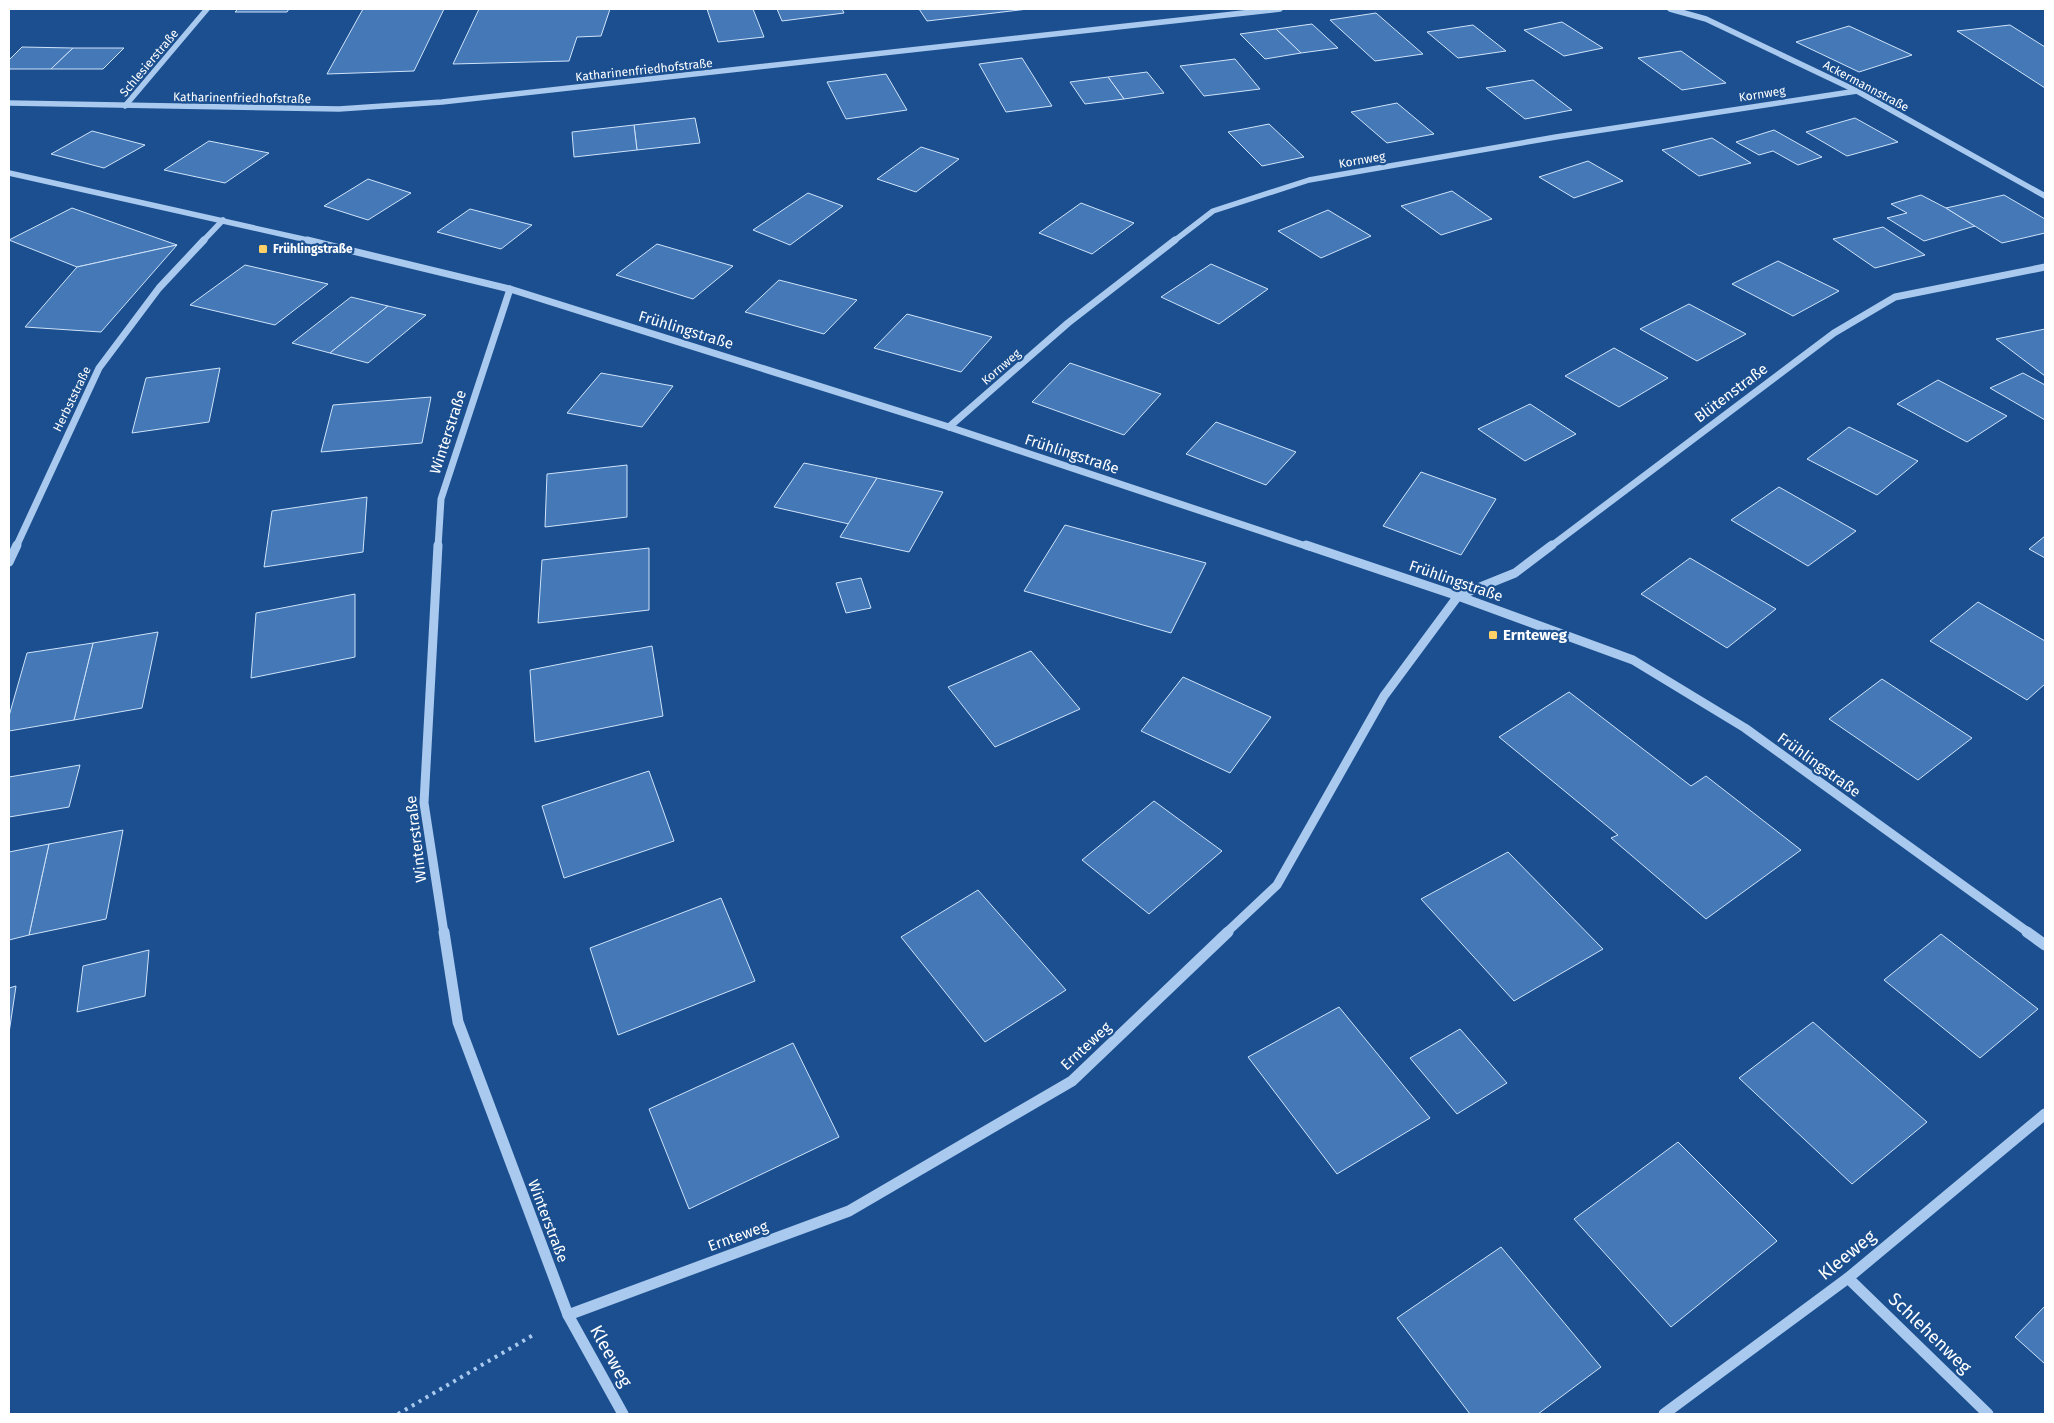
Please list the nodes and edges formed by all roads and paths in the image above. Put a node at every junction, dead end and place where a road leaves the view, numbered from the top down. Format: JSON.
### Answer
{"nodes":[{"id":1,"x":207,"y":9,"type":"edge"},
{"id":2,"x":1280,"y":9,"type":"edge"},
{"id":3,"x":1670,"y":9,"type":"edge"},
{"id":4,"x":1857,"y":90,"type":"junction"},
{"id":5,"x":10,"y":104,"type":"edge"},
{"id":6,"x":125,"y":106,"type":"junction"},
{"id":7,"x":9,"y":173,"type":"edge"},
{"id":8,"x":2045,"y":196,"type":"edge"},
{"id":9,"x":223,"y":220,"type":"junction"},
{"id":10,"x":2045,"y":267,"type":"edge"},
{"id":11,"x":510,"y":289,"type":"junction"},
{"id":12,"x":949,"y":428,"type":"junction"},
{"id":13,"x":9,"y":562,"type":"edge"},
{"id":14,"x":1458,"y":596,"type":"junction"},
{"id":15,"x":2045,"y":945,"type":"edge"},
{"id":16,"x":2045,"y":1114,"type":"edge"},
{"id":17,"x":1848,"y":1278,"type":"junction"},
{"id":18,"x":568,"y":1315,"type":"junction"},
{"id":19,"x":398,"y":1414,"type":"edge"},
{"id":20,"x":623,"y":1414,"type":"edge"},
{"id":21,"x":1664,"y":1414,"type":"edge"},
{"id":22,"x":1988,"y":1414,"type":"edge"}],
"edges":[{"from":1,"to":6,"type":"street","name":"Schlesierstraße"},
{"from":2,"to":6,"type":"street","name":"Katharinenfriedhofstraße"},
{"from":3,"to":4,"type":"street","name":"Ackermannstraße"},
{"from":4,"to":8,"type":"street","name":"Ackermannstraße"},
{"from":4,"to":12,"type":"street","name":"Kornweg"},
{"from":5,"to":6,"type":"street","name":"Katharinenfriedhofstraße"},
{"from":7,"to":9,"type":"street","name":"Frühlingstraße"},
{"from":9,"to":11,"type":"street","name":"Frühlingstraße"},
{"from":9,"to":13,"type":"street","name":"Herbststraße"},
{"from":10,"to":14,"type":"street","name":"Blütenstraße"},
{"from":11,"to":12,"type":"street","name":"Frühlingstraße"},
{"from":11,"to":18,"type":"street","name":"Winterstraße"},
{"from":12,"to":14,"type":"street","name":"Frühlingstraße"},
{"from":14,"to":15,"type":"street","name":"Frühlingstraße"},
{"from":14,"to":18,"type":"street","name":"Ernteweg"},
{"from":16,"to":17,"type":"street","name":"Kleeweg"},
{"from":17,"to":21,"type":"street","name":"Kleeweg"},
{"from":17,"to":22,"type":"street","name":"Schlehenweg"},
{"from":18,"to":19,"type":"path"},
{"from":18,"to":20,"type":"street","name":"Kleeweg"}]}
